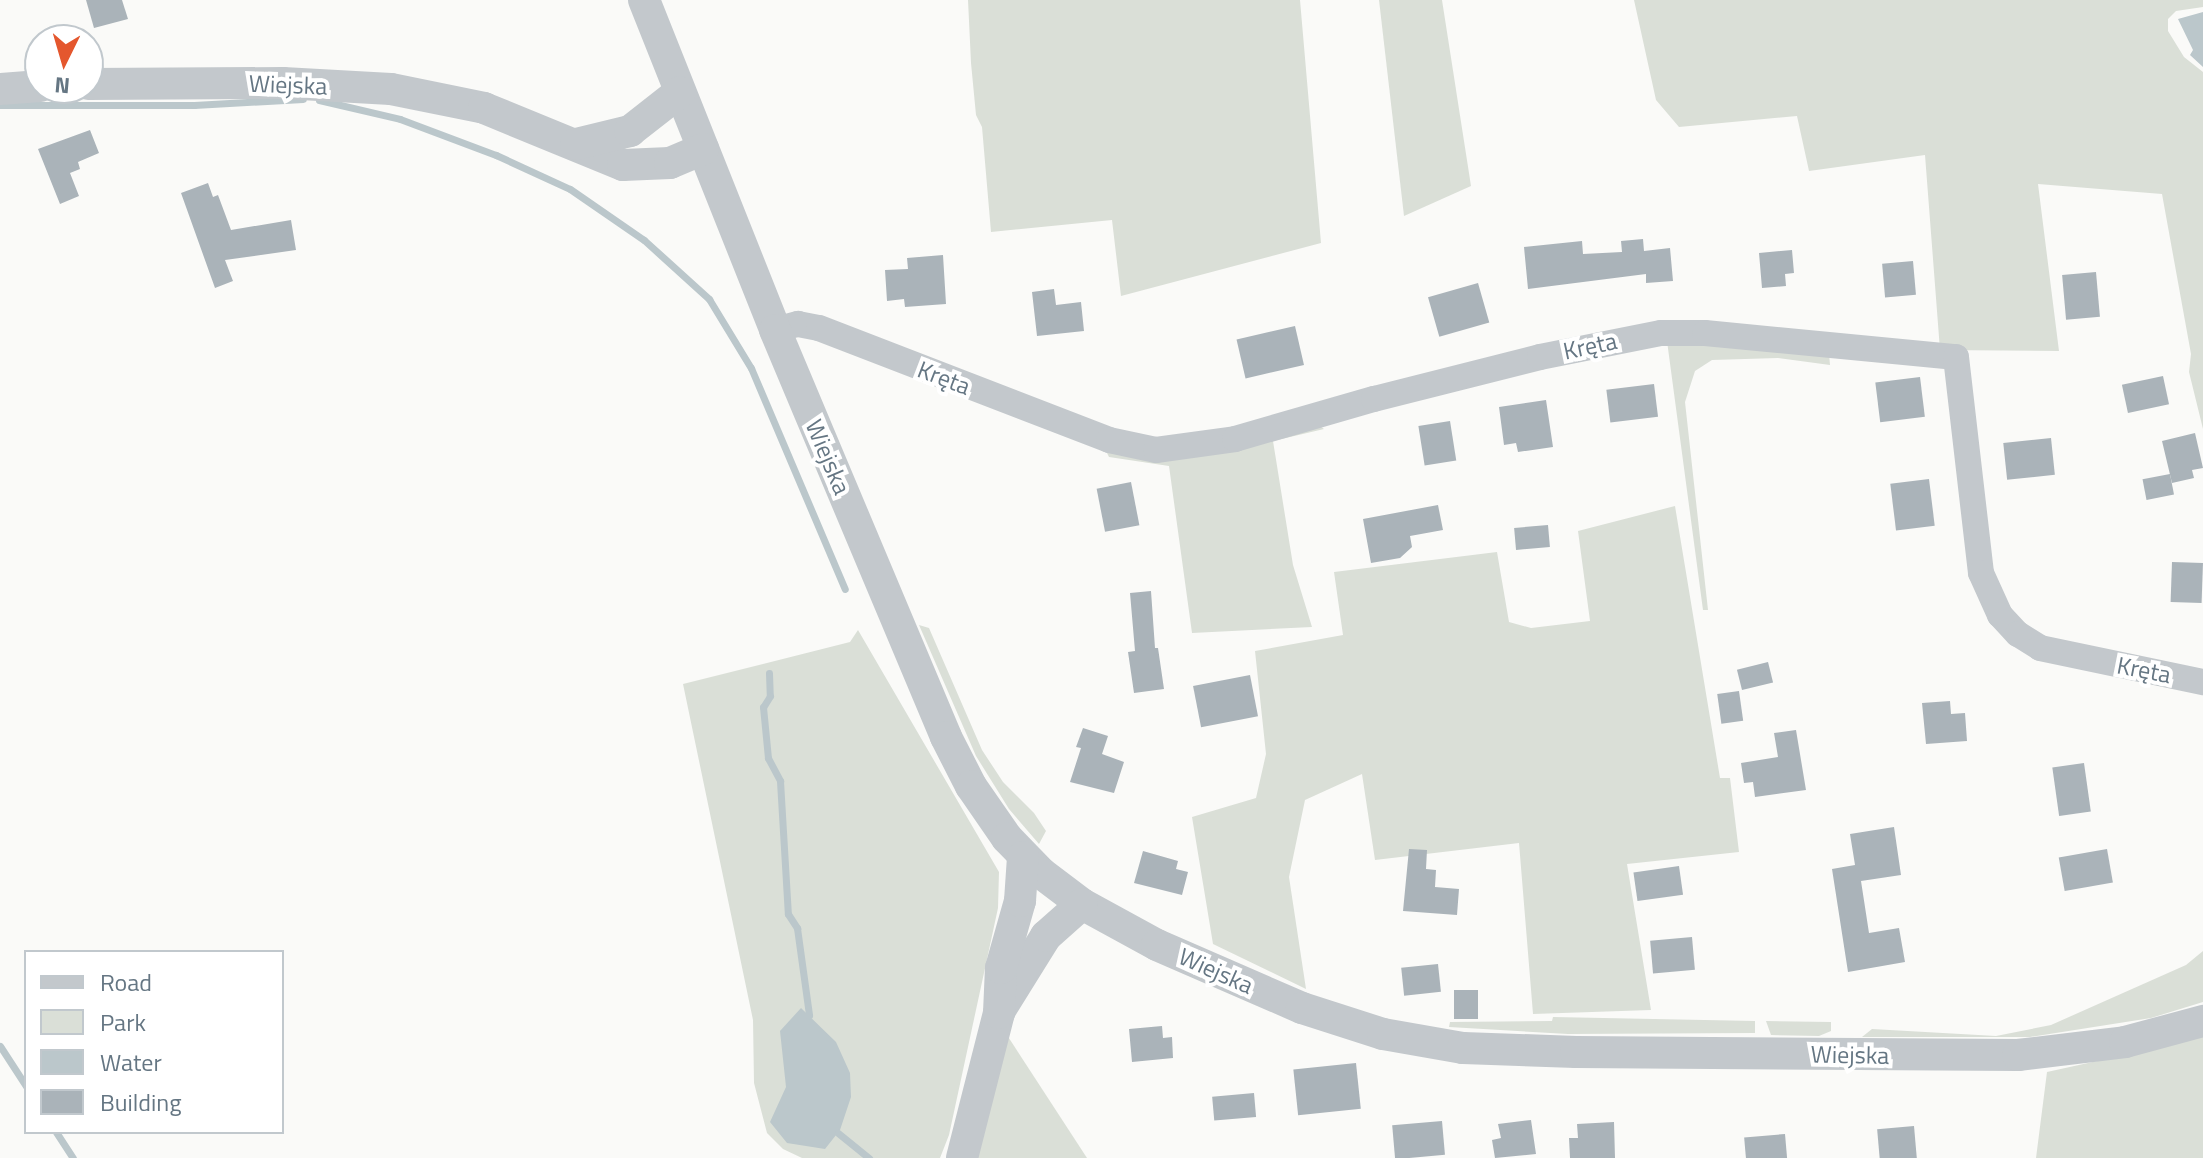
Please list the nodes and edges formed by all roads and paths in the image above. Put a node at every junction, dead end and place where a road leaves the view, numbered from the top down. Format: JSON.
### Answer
{"nodes":[{"id":1,"x":644,"y":0,"type":"edge"},
{"id":2,"x":104,"y":84,"type":"edge"},
{"id":3,"x":24,"y":87,"type":"edge"},
{"id":4,"x":0,"y":89,"type":"edge"},
{"id":5,"x":680,"y":92,"type":"junction"},
{"id":6,"x":576,"y":144,"type":"junction"},
{"id":7,"x":703,"y":149,"type":"junction"},
{"id":8,"x":775,"y":330,"type":"junction"},
{"id":9,"x":2203,"y":682,"type":"edge"},
{"id":10,"x":1023,"y":857,"type":"junction"},
{"id":11,"x":1082,"y":904,"type":"junction"},
{"id":12,"x":999,"y":1013,"type":"junction"},
{"id":13,"x":2203,"y":1021,"type":"edge"},
{"id":14,"x":962,"y":1158,"type":"edge"}],
"edges":[{"from":1,"to":5,"type":"street","name":"Wiejska"},
{"from":2,"to":6,"type":"street","name":"Wiejska"},
{"from":3,"to":4,"type":"street"},
{"from":5,"to":6,"type":"street"},
{"from":5,"to":7,"type":"street","name":"Wiejska"},
{"from":6,"to":7,"type":"street","name":"Wiejska"},
{"from":7,"to":8,"type":"street","name":"Wiejska"},
{"from":8,"to":9,"type":"street","name":"Kręta"},
{"from":8,"to":10,"type":"street","name":"Wiejska"},
{"from":10,"to":11,"type":"street","name":"Wiejska"},
{"from":10,"to":12,"type":"street"},
{"from":11,"to":12,"type":"street"},
{"from":11,"to":13,"type":"street","name":"Wiejska"},
{"from":12,"to":14,"type":"street"}]}
